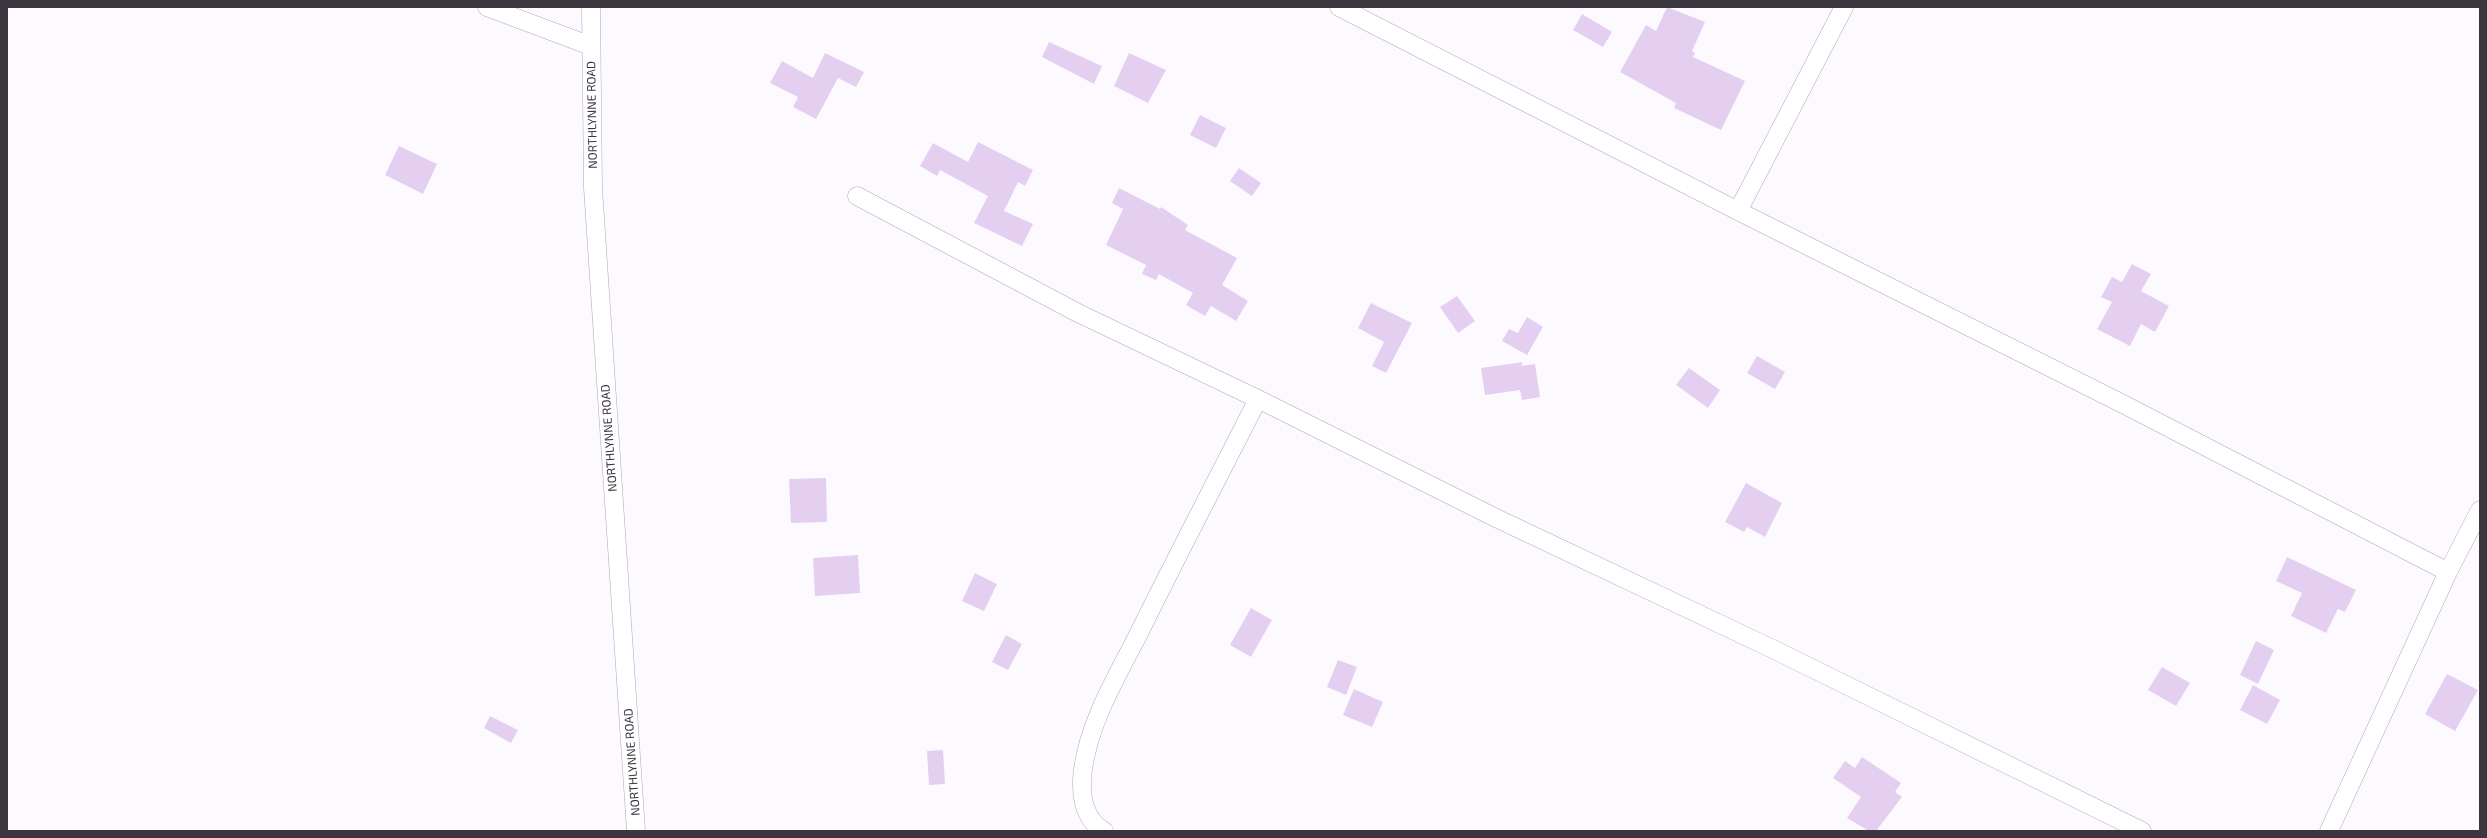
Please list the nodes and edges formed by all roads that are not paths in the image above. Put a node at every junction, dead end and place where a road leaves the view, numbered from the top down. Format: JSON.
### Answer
{"nodes":[{"id":1,"x":487,"y":7,"type":"edge"},
{"id":2,"x":591,"y":7,"type":"edge"},
{"id":3,"x":1339,"y":7,"type":"edge"},
{"id":4,"x":1844,"y":7,"type":"edge"},
{"id":5,"x":591,"y":46,"type":"junction"},
{"id":6,"x":857,"y":196,"type":"dead end"},
{"id":7,"x":1738,"y":211,"type":"junction"},
{"id":8,"x":1258,"y":399,"type":"junction"},
{"id":9,"x":2480,"y":510,"type":"edge"},
{"id":10,"x":2448,"y":572,"type":"junction"},
{"id":11,"x":636,"y":831,"type":"edge"},
{"id":12,"x":1104,"y":831,"type":"edge"},
{"id":13,"x":2142,"y":831,"type":"edge"},
{"id":14,"x":2329,"y":831,"type":"edge"}],
"edges":[{"from":1,"to":5,"type":"street"},
{"from":2,"to":5,"type":"street","name":"NORTHLYNNE ROAD"},
{"from":3,"to":7,"type":"street"},
{"from":4,"to":7,"type":"street"},
{"from":5,"to":11,"type":"street","name":"NORTHLYNNE ROAD"},
{"from":6,"to":8,"type":"street"},
{"from":7,"to":10,"type":"street"},
{"from":8,"to":12,"type":"street"},
{"from":8,"to":13,"type":"street"},
{"from":9,"to":10,"type":"street"},
{"from":10,"to":14,"type":"street"}]}
